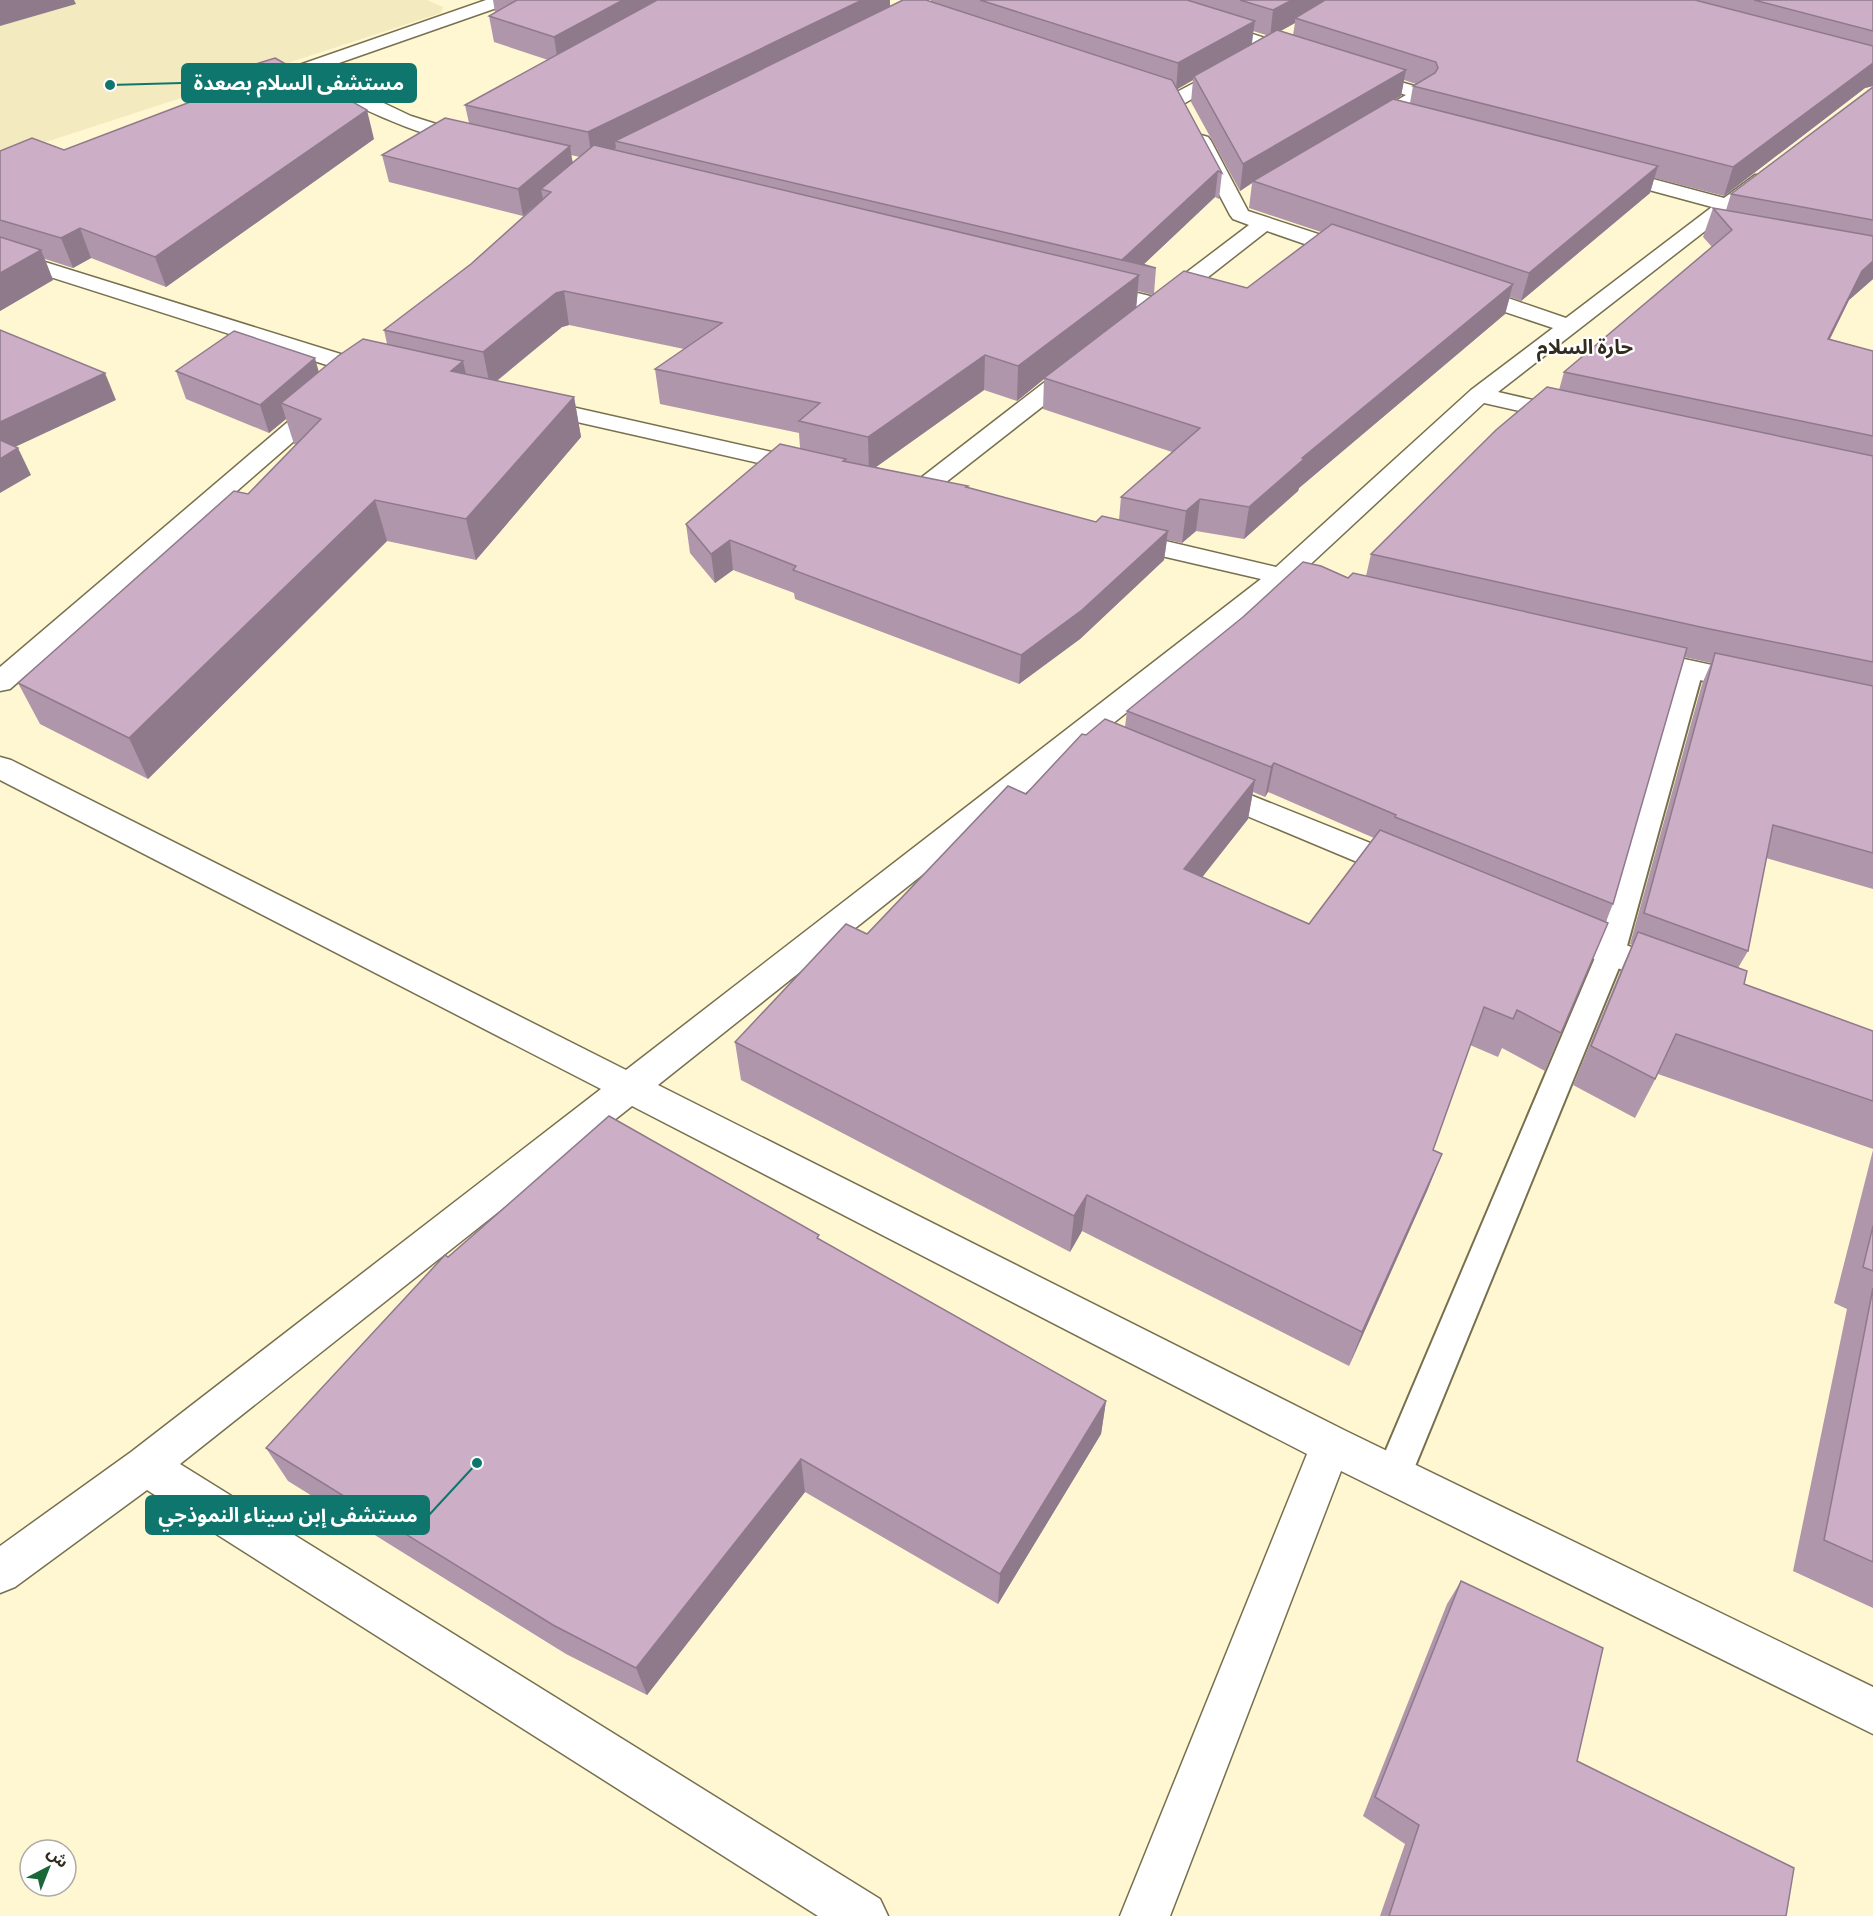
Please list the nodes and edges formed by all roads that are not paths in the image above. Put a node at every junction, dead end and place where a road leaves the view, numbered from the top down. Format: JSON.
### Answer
{"nodes":[{"id":1,"x":502,"y":0,"type":"edge"},
{"id":2,"x":1130,"y":0,"type":"edge"},
{"id":3,"x":1291,"y":34,"type":"edge"},
{"id":4,"x":1270,"y":46,"type":"junction"},
{"id":5,"x":1313,"y":60,"type":"edge"},
{"id":6,"x":1346,"y":70,"type":"edge"},
{"id":7,"x":302,"y":71,"type":"junction"},
{"id":8,"x":268,"y":82,"type":"edge"},
{"id":9,"x":1156,"y":91,"type":"edge"},
{"id":10,"x":1178,"y":99,"type":"junction"},
{"id":11,"x":1385,"y":115,"type":"junction"},
{"id":12,"x":1408,"y":121,"type":"edge"},
{"id":13,"x":465,"y":124,"type":"edge"},
{"id":14,"x":1355,"y":133,"type":"edge"},
{"id":15,"x":445,"y":135,"type":"junction"},
{"id":16,"x":491,"y":145,"type":"edge"},
{"id":17,"x":1782,"y":163,"type":"edge"},
{"id":18,"x":1591,"y":169,"type":"edge"},
{"id":19,"x":1255,"y":194,"type":"edge"},
{"id":20,"x":1235,"y":206,"type":"junction"},
{"id":21,"x":1716,"y":221,"type":"junction"},
{"id":22,"x":1264,"y":223,"type":"junction"},
{"id":23,"x":0,"y":254,"type":"edge"},
{"id":24,"x":1366,"y":257,"type":"edge"},
{"id":25,"x":1445,"y":284,"type":"edge"},
{"id":26,"x":1077,"y":286,"type":"edge"},
{"id":27,"x":1158,"y":305,"type":"junction"},
{"id":28,"x":1139,"y":320,"type":"edge"},
{"id":29,"x":1569,"y":326,"type":"junction"},
{"id":30,"x":1093,"y":356,"type":"edge"},
{"id":31,"x":359,"y":373,"type":"junction"},
{"id":32,"x":400,"y":375,"type":"edge"},
{"id":33,"x":1479,"y":395,"type":"junction"},
{"id":34,"x":515,"y":401,"type":"edge"},
{"id":35,"x":1594,"y":420,"type":"edge"},
{"id":36,"x":826,"y":471,"type":"edge"},
{"id":37,"x":952,"y":500,"type":"edge"},
{"id":38,"x":1100,"y":534,"type":"edge"},
{"id":39,"x":1282,"y":576,"type":"junction"},
{"id":40,"x":1317,"y":584,"type":"edge"},
{"id":41,"x":1609,"y":651,"type":"edge"},
{"id":42,"x":1691,"y":670,"type":"junction"},
{"id":43,"x":0,"y":682,"type":"edge"},
{"id":44,"x":1770,"y":687,"type":"edge"},
{"id":45,"x":1080,"y":736,"type":"junction"},
{"id":46,"x":1113,"y":750,"type":"edge"},
{"id":47,"x":0,"y":767,"type":"edge"},
{"id":48,"x":1179,"y":777,"type":"edge"},
{"id":49,"x":1434,"y":881,"type":"edge"},
{"id":50,"x":1533,"y":922,"type":"edge"},
{"id":51,"x":1611,"y":953,"type":"junction"},
{"id":52,"x":1698,"y":986,"type":"edge"},
{"id":53,"x":629,"y":1086,"type":"junction"},
{"id":54,"x":1331,"y":1445,"type":"junction"},
{"id":55,"x":146,"y":1466,"type":"junction"},
{"id":56,"x":1393,"y":1476,"type":"junction"},
{"id":57,"x":0,"y":1572,"type":"edge"},
{"id":58,"x":1873,"y":1711,"type":"edge"},
{"id":59,"x":863,"y":1916,"type":"edge"},
{"id":60,"x":1145,"y":1916,"type":"edge"}],
"edges":[{"from":1,"to":7,"type":"street"},
{"from":2,"to":4,"type":"street"},
{"from":3,"to":4,"type":"street"},
{"from":4,"to":5,"type":"street"},
{"from":4,"to":10,"type":"street"},
{"from":6,"to":11,"type":"street"},
{"from":7,"to":8,"type":"street"},
{"from":7,"to":15,"type":"street"},
{"from":9,"to":10,"type":"street"},
{"from":10,"to":20,"type":"street"},
{"from":11,"to":12,"type":"street"},
{"from":11,"to":14,"type":"street"},
{"from":13,"to":15,"type":"lane"},
{"from":15,"to":16,"type":"street"},
{"from":17,"to":21,"type":"street"},
{"from":18,"to":21,"type":"street"},
{"from":19,"to":20,"type":"street"},
{"from":20,"to":22,"type":"street"},
{"from":21,"to":29,"type":"street"},
{"from":22,"to":24,"type":"street"},
{"from":22,"to":27,"type":"street"},
{"from":23,"to":31,"type":"street"},
{"from":25,"to":29,"type":"street"},
{"from":26,"to":27,"type":"street"},
{"from":27,"to":28,"type":"street"},
{"from":29,"to":33,"type":"street"},
{"from":30,"to":37,"type":"street"},
{"from":31,"to":32,"type":"street"},
{"from":31,"to":43,"type":"street"},
{"from":33,"to":35,"type":"street"},
{"from":33,"to":39,"type":"street"},
{"from":34,"to":36,"type":"street"},
{"from":38,"to":39,"type":"street"},
{"from":39,"to":40,"type":"street"},
{"from":39,"to":45,"type":"street"},
{"from":41,"to":42,"type":"street"},
{"from":42,"to":44,"type":"street"},
{"from":42,"to":51,"type":"lane"},
{"from":45,"to":46,"type":"street"},
{"from":45,"to":53,"type":"street"},
{"from":47,"to":53,"type":"street"},
{"from":48,"to":49,"type":"street"},
{"from":50,"to":51,"type":"street"},
{"from":51,"to":52,"type":"street"},
{"from":51,"to":56,"type":"lane"},
{"from":53,"to":54,"type":"street"},
{"from":53,"to":55,"type":"street"},
{"from":54,"to":56,"type":"street"},
{"from":54,"to":60,"type":"street"},
{"from":55,"to":57,"type":"street"},
{"from":55,"to":59,"type":"street"},
{"from":56,"to":58,"type":"street"}]}
